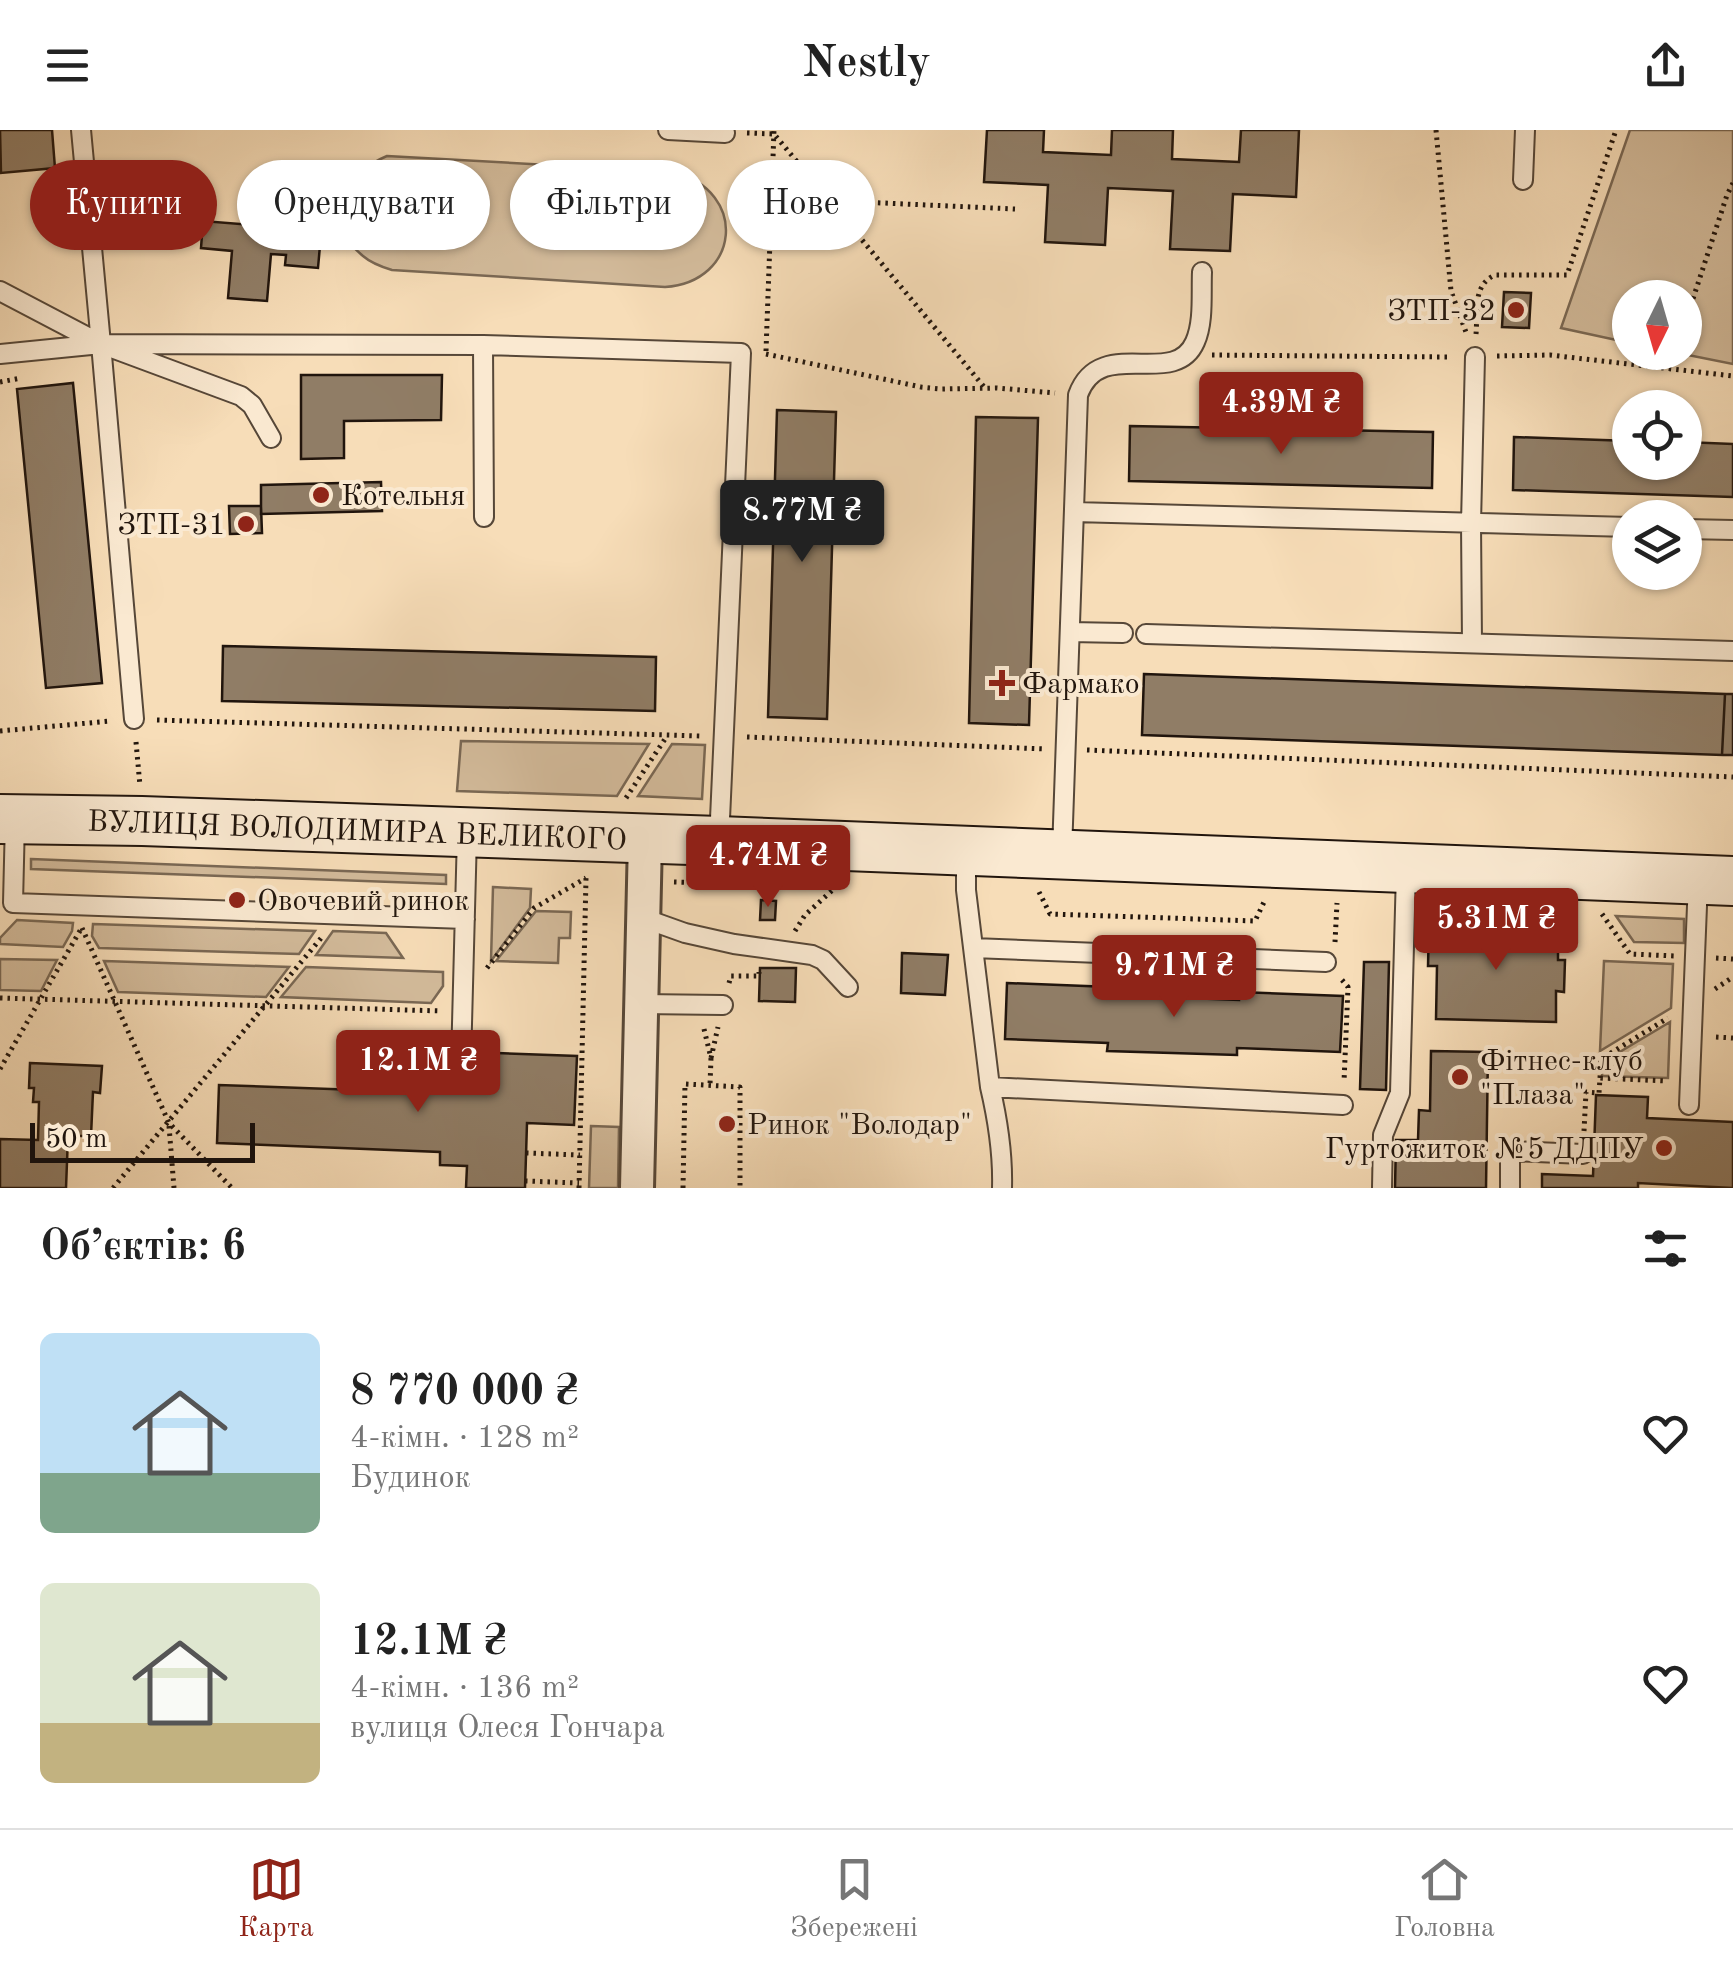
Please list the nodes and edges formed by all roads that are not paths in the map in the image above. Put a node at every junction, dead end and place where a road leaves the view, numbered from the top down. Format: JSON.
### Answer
{"nodes":[{"id":1,"x":81,"y":130,"type":"edge"},
{"id":2,"x":668,"y":130,"type":"edge"},
{"id":3,"x":1525,"y":130,"type":"edge"},
{"id":4,"x":725,"y":133,"type":"dead end"},
{"id":5,"x":1523,"y":180,"type":"dead end"},
{"id":6,"x":1202,"y":272,"type":"dead end"},
{"id":7,"x":0,"y":290,"type":"edge"},
{"id":8,"x":101,"y":344,"type":"junction"},
{"id":9,"x":483,"y":346,"type":"junction"},
{"id":10,"x":0,"y":354,"type":"edge"},
{"id":11,"x":1474,"y":357,"type":"road end"},
{"id":12,"x":271,"y":438,"type":"dead end"},
{"id":13,"x":1074,"y":512,"type":"junction"},
{"id":14,"x":484,"y":516,"type":"dead end"},
{"id":15,"x":1471,"y":523,"type":"junction"},
{"id":16,"x":1612,"y":527,"type":"edge"},
{"id":17,"x":1702,"y":529,"type":"edge"},
{"id":18,"x":1733,"y":530,"type":"edge"},
{"id":19,"x":1070,"y":632,"type":"junction"},
{"id":20,"x":1123,"y":634,"type":"dead end"},
{"id":21,"x":1146,"y":634,"type":"dead end"},
{"id":22,"x":1472,"y":644,"type":"junction"},
{"id":23,"x":1733,"y":651,"type":"edge"},
{"id":24,"x":134,"y":720,"type":"road end"},
{"id":25,"x":8,"y":819,"type":"edge"},
{"id":26,"x":467,"y":834,"type":"junction"},
{"id":27,"x":637,"y":841,"type":"junction"},
{"id":28,"x":719,"y":841,"type":"junction"},
{"id":29,"x":966,"y":851,"type":"junction"},
{"id":30,"x":1406,"y":869,"type":"junction"},
{"id":31,"x":1051,"y":873,"type":"junction"},
{"id":32,"x":1715,"y":880,"type":"edge"},
{"id":33,"x":643,"y":918,"type":"junction"},
{"id":34,"x":465,"y":919,"type":"junction"},
{"id":35,"x":973,"y":948,"type":"junction"},
{"id":36,"x":1332,"y":960,"type":"road end"},
{"id":37,"x":848,"y":987,"type":"dead end"},
{"id":38,"x":641,"y":1004,"type":"junction"},
{"id":39,"x":723,"y":1006,"type":"dead end"},
{"id":40,"x":461,"y":1062,"type":"dead end"},
{"id":41,"x":990,"y":1087,"type":"junction"},
{"id":42,"x":1343,"y":1105,"type":"road end"},
{"id":43,"x":1689,"y":1105,"type":"dead end"},
{"id":44,"x":1583,"y":1154,"type":"dead end"},
{"id":45,"x":637,"y":1188,"type":"edge"},
{"id":46,"x":1002,"y":1188,"type":"edge"},
{"id":47,"x":1382,"y":1188,"type":"edge"},
{"id":48,"x":1510,"y":1188,"type":"edge"}],
"edges":[{"from":1,"to":8,"type":"lane"},
{"from":2,"to":4,"type":"lane"},
{"from":3,"to":5,"type":"lane"},
{"from":6,"to":13,"type":"lane"},
{"from":7,"to":8,"type":"lane"},
{"from":8,"to":9,"type":"lane"},
{"from":8,"to":10,"type":"lane"},
{"from":8,"to":12,"type":"lane"},
{"from":8,"to":24,"type":"lane"},
{"from":9,"to":14,"type":"lane"},
{"from":9,"to":28,"type":"lane"},
{"from":11,"to":15,"type":"lane"},
{"from":13,"to":15,"type":"lane"},
{"from":13,"to":19,"type":"lane"},
{"from":15,"to":16,"type":"lane"},
{"from":15,"to":22,"type":"lane"},
{"from":17,"to":18,"type":"lane"},
{"from":19,"to":20,"type":"lane"},
{"from":19,"to":31,"type":"lane"},
{"from":21,"to":22,"type":"lane"},
{"from":22,"to":23,"type":"lane"},
{"from":25,"to":26,"type":"street","name":"ВУЛИЦЯ ВОЛОДИМИРА ВЕЛИКОГО"},
{"from":25,"to":34,"type":"lane"},
{"from":26,"to":27,"type":"street","name":"ВУЛИЦЯ ВОЛОДИМИРА ВЕЛИКОГО"},
{"from":26,"to":34,"type":"lane"},
{"from":27,"to":28,"type":"street","name":"ВУЛИЦЯ ВОЛОДИМИРА ВЕЛИКОГО"},
{"from":27,"to":33,"type":"street"},
{"from":28,"to":29,"type":"street","name":"ВУЛИЦЯ ВОЛОДИМИРА ВЕЛИКОГО"},
{"from":29,"to":31,"type":"street","name":"ВУЛИЦЯ ВОЛОДИМИРА ВЕЛИКОГО"},
{"from":29,"to":35,"type":"lane"},
{"from":30,"to":31,"type":"street","name":"ВУЛИЦЯ ВОЛОДИМИРА ВЕЛИКОГО"},
{"from":30,"to":32,"type":"street","name":"ВУЛИЦЯ ВОЛОДИМИРА ВЕЛИКОГО"},
{"from":30,"to":47,"type":"lane"},
{"from":32,"to":43,"type":"lane"},
{"from":33,"to":37,"type":"lane"},
{"from":33,"to":38,"type":"street"},
{"from":34,"to":40,"type":"lane"},
{"from":35,"to":36,"type":"lane"},
{"from":35,"to":41,"type":"lane"},
{"from":38,"to":39,"type":"lane"},
{"from":38,"to":45,"type":"street"},
{"from":41,"to":42,"type":"lane"},
{"from":41,"to":46,"type":"lane"},
{"from":44,"to":48,"type":"lane"}]}
